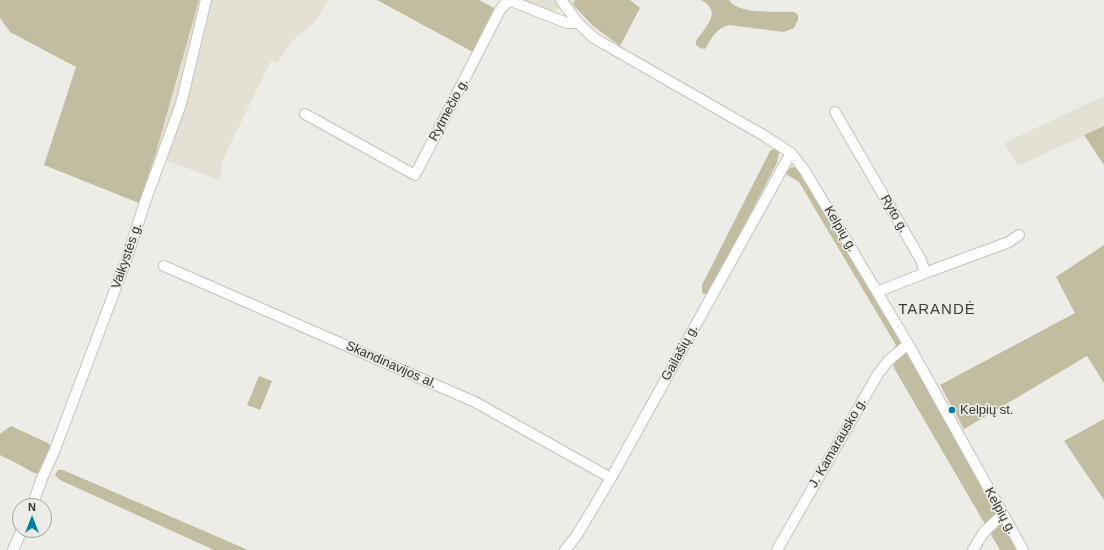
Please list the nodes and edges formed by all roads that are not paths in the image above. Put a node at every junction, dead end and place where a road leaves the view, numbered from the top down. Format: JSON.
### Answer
{"nodes":[{"id":1,"x":206,"y":0,"type":"edge"},
{"id":2,"x":562,"y":0,"type":"edge"},
{"id":3,"x":578,"y":23,"type":"junction"},
{"id":4,"x":835,"y":112,"type":"dead end"},
{"id":5,"x":305,"y":114,"type":"dead end"},
{"id":6,"x":791,"y":153,"type":"junction"},
{"id":7,"x":1019,"y":235,"type":"dead end"},
{"id":8,"x":164,"y":266,"type":"dead end"},
{"id":9,"x":925,"y":273,"type":"junction"},
{"id":10,"x":877,"y":292,"type":"junction"},
{"id":11,"x":908,"y":344,"type":"junction"},
{"id":12,"x":611,"y":478,"type":"junction"},
{"id":13,"x":35,"y":498,"type":"edge"},
{"id":14,"x":1002,"y":515,"type":"junction"},
{"id":15,"x":18,"y":538,"type":"edge"},
{"id":16,"x":13,"y":550,"type":"edge"},
{"id":17,"x":565,"y":550,"type":"edge"},
{"id":18,"x":777,"y":550,"type":"edge"},
{"id":19,"x":973,"y":550,"type":"edge"},
{"id":20,"x":1023,"y":550,"type":"edge"}],
"edges":[{"from":1,"to":13,"type":"street","name":"Vaikystės g."},
{"from":2,"to":3,"type":"street","name":"Kelpių g."},
{"from":3,"to":5,"type":"street","name":"Rytmečio g."},
{"from":3,"to":6,"type":"street","name":"Kelpių g."},
{"from":4,"to":9,"type":"street","name":"Ryto g."},
{"from":6,"to":10,"type":"street","name":"Kelpių g."},
{"from":6,"to":12,"type":"street","name":"Gailašių g."},
{"from":7,"to":9,"type":"street"},
{"from":8,"to":12,"type":"street","name":"Skandinavijos al."},
{"from":9,"to":10,"type":"street"},
{"from":10,"to":11,"type":"street","name":"Kelpių g."},
{"from":11,"to":14,"type":"street","name":"Kelpių g."},
{"from":11,"to":18,"type":"street","name":"J. Kamarausko g."},
{"from":12,"to":17,"type":"street","name":"Gailašių g."},
{"from":14,"to":19,"type":"street"},
{"from":14,"to":20,"type":"street","name":"Kelpių g."},
{"from":15,"to":16,"type":"street"}]}
